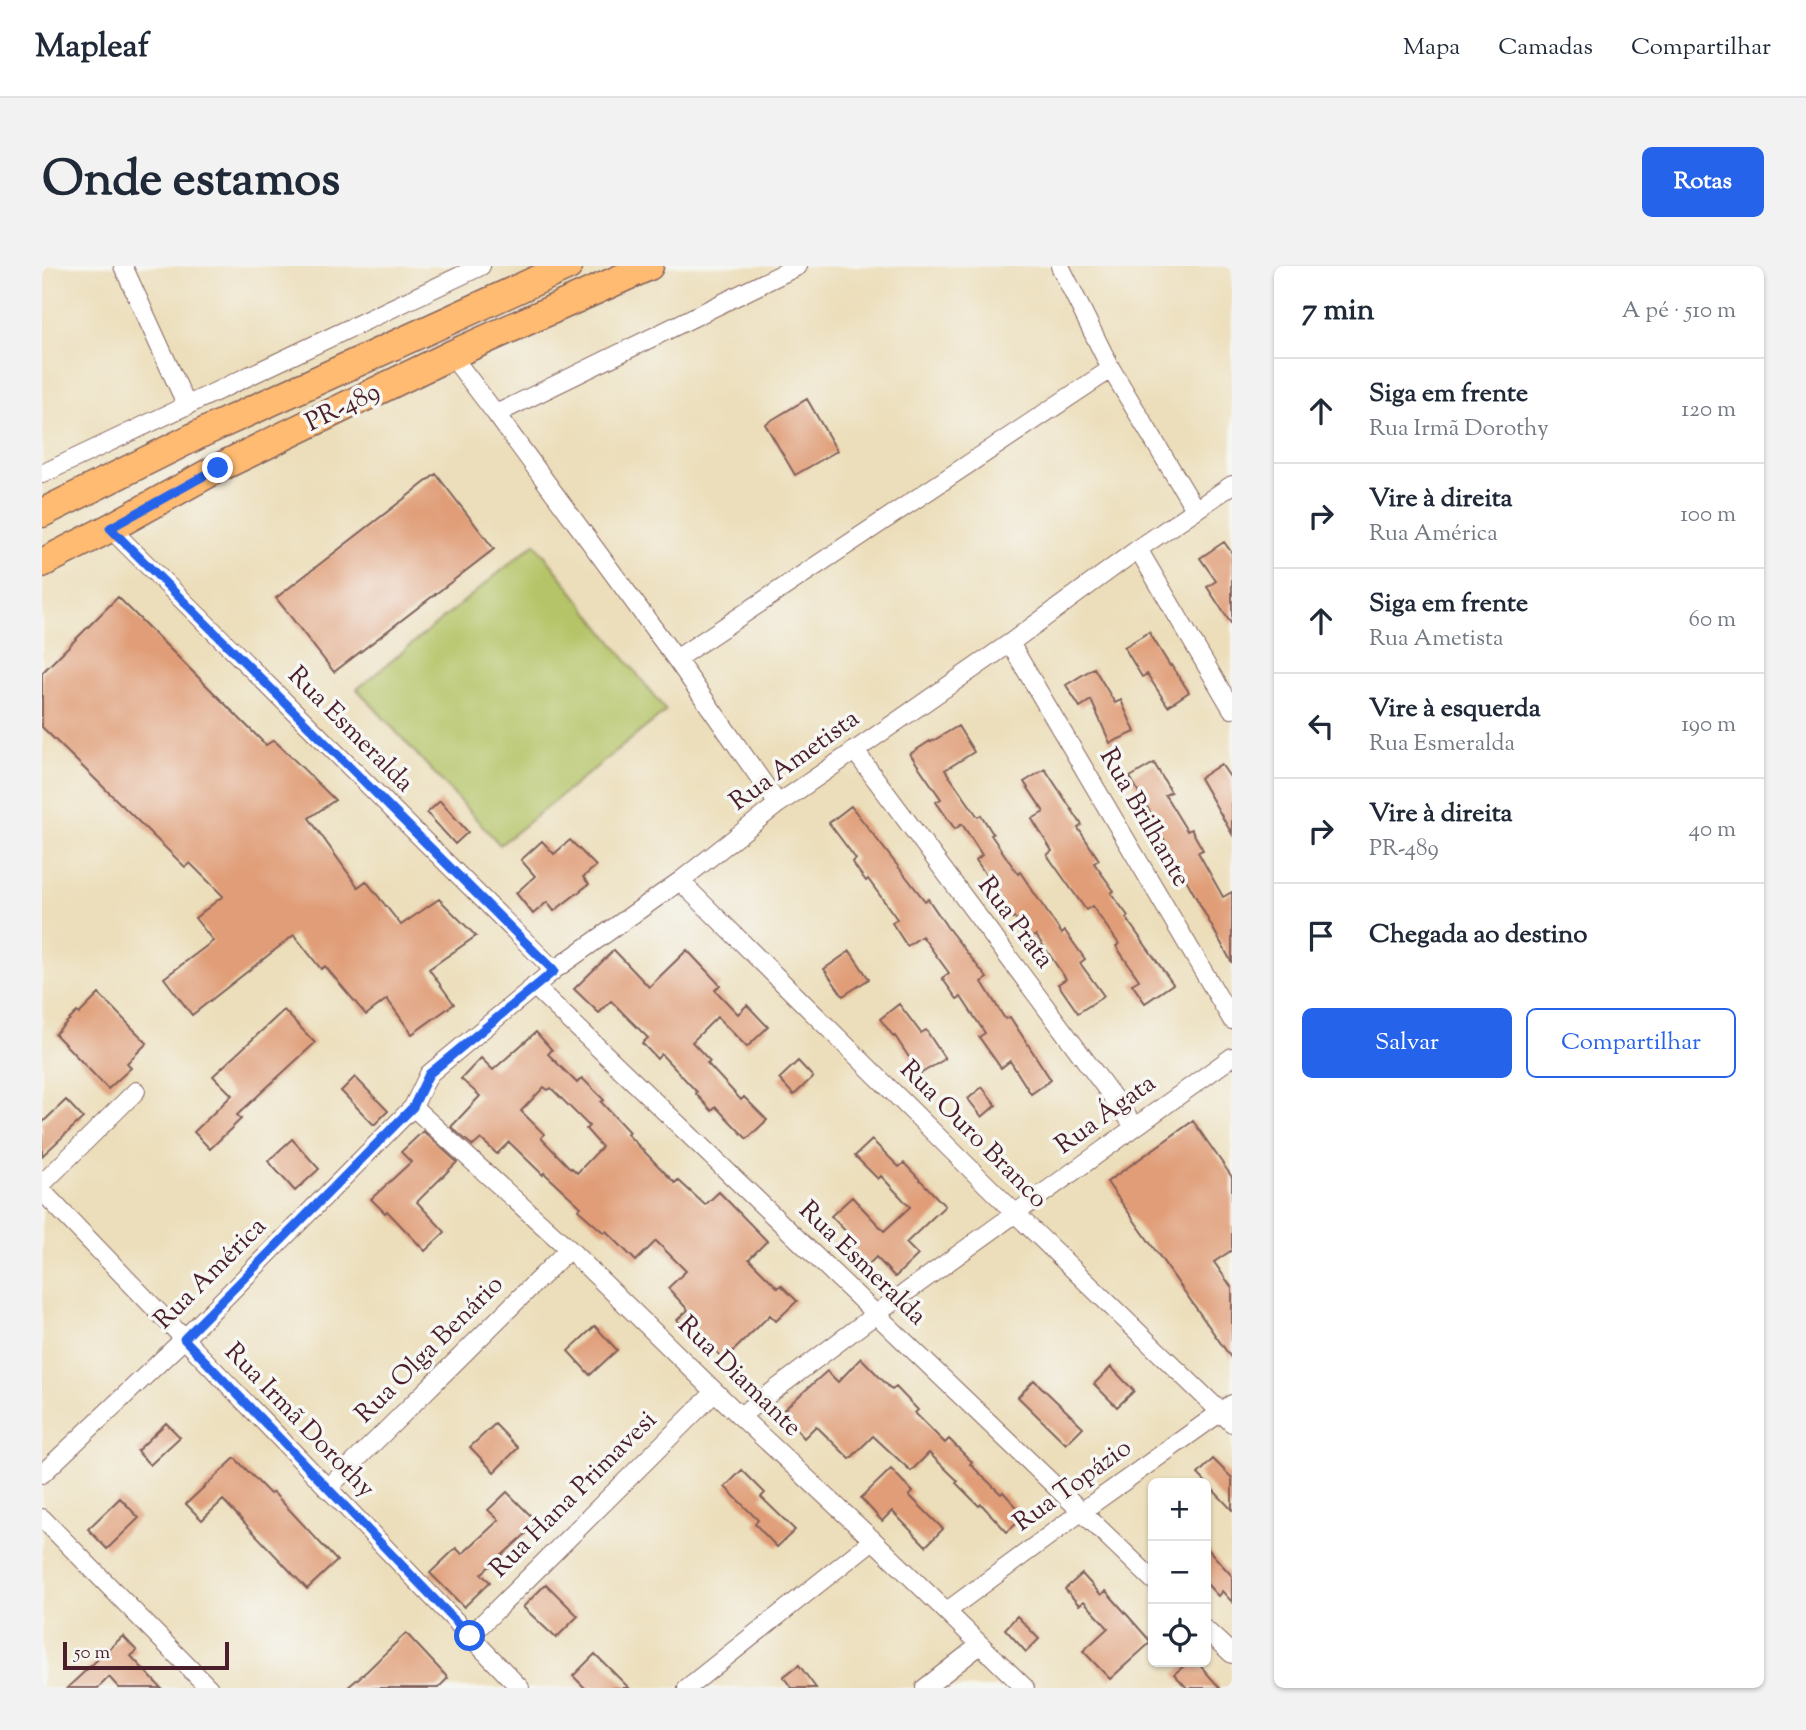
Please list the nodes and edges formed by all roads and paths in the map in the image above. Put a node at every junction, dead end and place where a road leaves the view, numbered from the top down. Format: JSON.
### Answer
{"nodes":[{"id":1,"x":122,"y":266,"type":"edge"},
{"id":2,"x":481,"y":266,"type":"edge"},
{"id":3,"x":568,"y":266,"type":"edge"},
{"id":4,"x":649,"y":266,"type":"edge"},
{"id":5,"x":798,"y":266,"type":"edge"},
{"id":6,"x":1060,"y":266,"type":"edge"},
{"id":7,"x":451,"y":355,"type":"junction"},
{"id":8,"x":1111,"y":369,"type":"junction"},
{"id":9,"x":187,"y":406,"type":"junction"},
{"id":10,"x":496,"y":414,"type":"junction"},
{"id":11,"x":42,"y":474,"type":"edge"},
{"id":12,"x":1232,"y":485,"type":"edge"},
{"id":13,"x":1195,"y":509,"type":"junction"},
{"id":14,"x":42,"y":513,"type":"edge"},
{"id":15,"x":110,"y":528,"type":"junction"},
{"id":16,"x":1138,"y":549,"type":"junction"},
{"id":17,"x":42,"y":563,"type":"edge"},
{"id":18,"x":1010,"y":643,"type":"junction"},
{"id":19,"x":676,"y":659,"type":"junction"},
{"id":20,"x":1232,"y":709,"type":"edge"},
{"id":21,"x":854,"y":750,"type":"junction"},
{"id":22,"x":778,"y":804,"type":"junction"},
{"id":23,"x":680,"y":881,"type":"junction"},
{"id":24,"x":554,"y":971,"type":"junction"},
{"id":25,"x":534,"y":986,"type":"junction"},
{"id":26,"x":1232,"y":1020,"type":"edge"},
{"id":27,"x":1232,"y":1057,"type":"edge"},
{"id":28,"x":136,"y":1091,"type":"dead end"},
{"id":29,"x":413,"y":1107,"type":"junction"},
{"id":30,"x":1135,"y":1127,"type":"junction"},
{"id":31,"x":42,"y":1184,"type":"edge"},
{"id":32,"x":42,"y":1191,"type":"edge"},
{"id":33,"x":1015,"y":1213,"type":"junction"},
{"id":34,"x":569,"y":1250,"type":"junction"},
{"id":35,"x":876,"y":1314,"type":"junction"},
{"id":36,"x":184,"y":1339,"type":"junction"},
{"id":37,"x":715,"y":1392,"type":"junction"},
{"id":38,"x":1228,"y":1413,"type":"edge"},
{"id":39,"x":740,"y":1416,"type":"junction"},
{"id":40,"x":42,"y":1474,"type":"edge"},
{"id":41,"x":327,"y":1489,"type":"junction"},
{"id":42,"x":1081,"y":1512,"type":"junction"},
{"id":43,"x":42,"y":1518,"type":"edge"},
{"id":44,"x":873,"y":1540,"type":"junction"},
{"id":45,"x":1148,"y":1575,"type":"edge"},
{"id":46,"x":947,"y":1612,"type":"junction"},
{"id":47,"x":1211,"y":1635,"type":"edge"},
{"id":48,"x":470,"y":1636,"type":"junction"},
{"id":49,"x":980,"y":1645,"type":"junction"},
{"id":50,"x":1232,"y":1654,"type":"edge"},
{"id":51,"x":209,"y":1688,"type":"edge"},
{"id":52,"x":520,"y":1688,"type":"edge"},
{"id":53,"x":687,"y":1688,"type":"edge"},
{"id":54,"x":925,"y":1688,"type":"edge"},
{"id":55,"x":1025,"y":1688,"type":"edge"}],
"edges":[{"from":1,"to":9,"type":"street"},
{"from":2,"to":9,"type":"street"},
{"from":3,"to":14,"type":"main road","name":"PR-489","number":"PR-489"},
{"from":4,"to":7,"type":"main road","name":"PR-489","number":"PR-489"},
{"from":5,"to":10,"type":"street"},
{"from":6,"to":8,"type":"street"},
{"from":7,"to":10,"type":"street"},
{"from":7,"to":15,"type":"main road","name":"PR-489","number":"PR-489"},
{"from":8,"to":13,"type":"street"},
{"from":8,"to":19,"type":"street"},
{"from":9,"to":11,"type":"street"},
{"from":10,"to":19,"type":"street"},
{"from":12,"to":13,"type":"street","name":"Rua Ametista"},
{"from":13,"to":16,"type":"street","name":"Rua Ametista"},
{"from":15,"to":17,"type":"main road","name":"PR-489","number":"PR-489"},
{"from":15,"to":24,"type":"street","name":"Rua Esmeralda"},
{"from":16,"to":18,"type":"street","name":"Rua Ametista"},
{"from":16,"to":20,"type":"street"},
{"from":18,"to":21,"type":"street","name":"Rua Ametista"},
{"from":18,"to":26,"type":"street","name":"Rua Brilhante"},
{"from":19,"to":22,"type":"street"},
{"from":21,"to":22,"type":"street","name":"Rua Ametista"},
{"from":21,"to":30,"type":"street","name":"Rua Prata"},
{"from":22,"to":23,"type":"street","name":"Rua Ametista"},
{"from":23,"to":24,"type":"street","name":"Rua Ametista"},
{"from":23,"to":33,"type":"street","name":"Rua Ouro Branco"},
{"from":24,"to":25,"type":"street","name":"Rua Ametista"},
{"from":25,"to":29,"type":"street","name":"Rua Ametista"},
{"from":25,"to":35,"type":"street","name":"Rua Esmeralda"},
{"from":27,"to":30,"type":"street","name":"Rua Ágata"},
{"from":28,"to":31,"type":"street"},
{"from":29,"to":34,"type":"street","name":"Rua Diamante"},
{"from":29,"to":36,"type":"street","name":"Rua América"},
{"from":30,"to":33,"type":"street","name":"Rua Ágata"},
{"from":32,"to":36,"type":"street","name":"Rua Irmã Dorothy"},
{"from":33,"to":35,"type":"street","name":"Rua Ágata"},
{"from":33,"to":38,"type":"street","name":"Rua Ouro Branco"},
{"from":34,"to":37,"type":"street","name":"Rua Diamante"},
{"from":34,"to":41,"type":"street","name":"Rua Olga Benário"},
{"from":35,"to":39,"type":"street","name":"Rua Ágata"},
{"from":35,"to":42,"type":"street","name":"Rua Esmeralda"},
{"from":36,"to":40,"type":"street","name":"Rua América"},
{"from":36,"to":41,"type":"street","name":"Rua Irmã Dorothy"},
{"from":37,"to":39,"type":"street","name":"Rua Diamante"},
{"from":37,"to":48,"type":"street","name":"Rua Hana Primavesi"},
{"from":38,"to":42,"type":"street","name":"Rua Topázio"},
{"from":39,"to":44,"type":"street","name":"Rua Diamante"},
{"from":41,"to":48,"type":"street","name":"Rua Irmã Dorothy"},
{"from":42,"to":45,"type":"street","name":"Rua Esmeralda"},
{"from":42,"to":46,"type":"street","name":"Rua Topázio"},
{"from":43,"to":51,"type":"street"},
{"from":44,"to":46,"type":"street","name":"Rua Diamante"},
{"from":44,"to":53,"type":"street"},
{"from":46,"to":49,"type":"street","name":"Rua Diamante"},
{"from":47,"to":50,"type":"street"},
{"from":48,"to":52,"type":"street","name":"Rua Irmã Dorothy"},
{"from":49,"to":54,"type":"street"},
{"from":49,"to":55,"type":"street","name":"Rua Diamante"}]}
